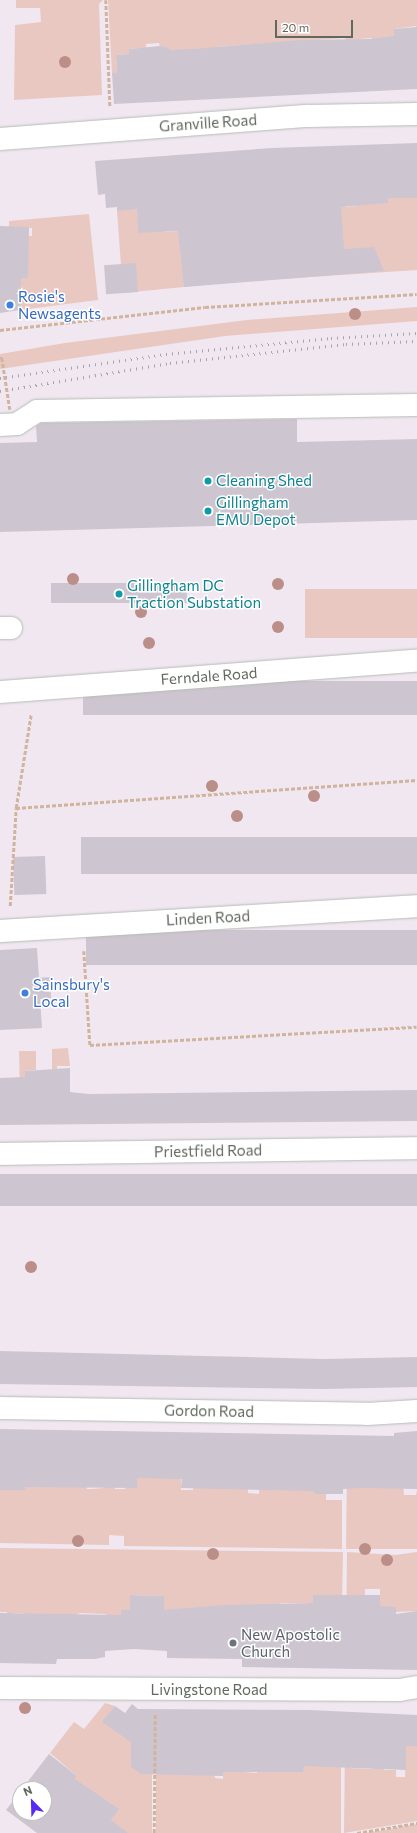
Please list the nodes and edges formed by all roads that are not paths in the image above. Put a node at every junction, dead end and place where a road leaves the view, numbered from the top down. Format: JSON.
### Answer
{"nodes":[{"id":1,"x":417,"y":114,"type":"edge"},
{"id":2,"x":0,"y":139,"type":"edge"},
{"id":3,"x":417,"y":405,"type":"edge"},
{"id":4,"x":5,"y":417,"type":"edge"},
{"id":5,"x":417,"y":661,"type":"edge"},
{"id":6,"x":0,"y":692,"type":"edge"},
{"id":7,"x":417,"y":906,"type":"edge"},
{"id":8,"x":4,"y":930,"type":"edge"},
{"id":9,"x":417,"y":1148,"type":"edge"},
{"id":10,"x":0,"y":1154,"type":"edge"},
{"id":11,"x":0,"y":1408,"type":"edge"},
{"id":12,"x":417,"y":1411,"type":"edge"},
{"id":13,"x":417,"y":1687,"type":"edge"},
{"id":14,"x":0,"y":1688,"type":"edge"}],
"edges":[{"from":1,"to":2,"type":"street","name":"Granville Road"},
{"from":3,"to":4,"type":"street"},
{"from":5,"to":6,"type":"street","name":"Ferndale Road"},
{"from":7,"to":8,"type":"street","name":"Linden Road"},
{"from":9,"to":10,"type":"street","name":"Priestfield Road"},
{"from":11,"to":12,"type":"street","name":"Gordon Road"},
{"from":13,"to":14,"type":"street","name":"Livingstone Road"}]}
